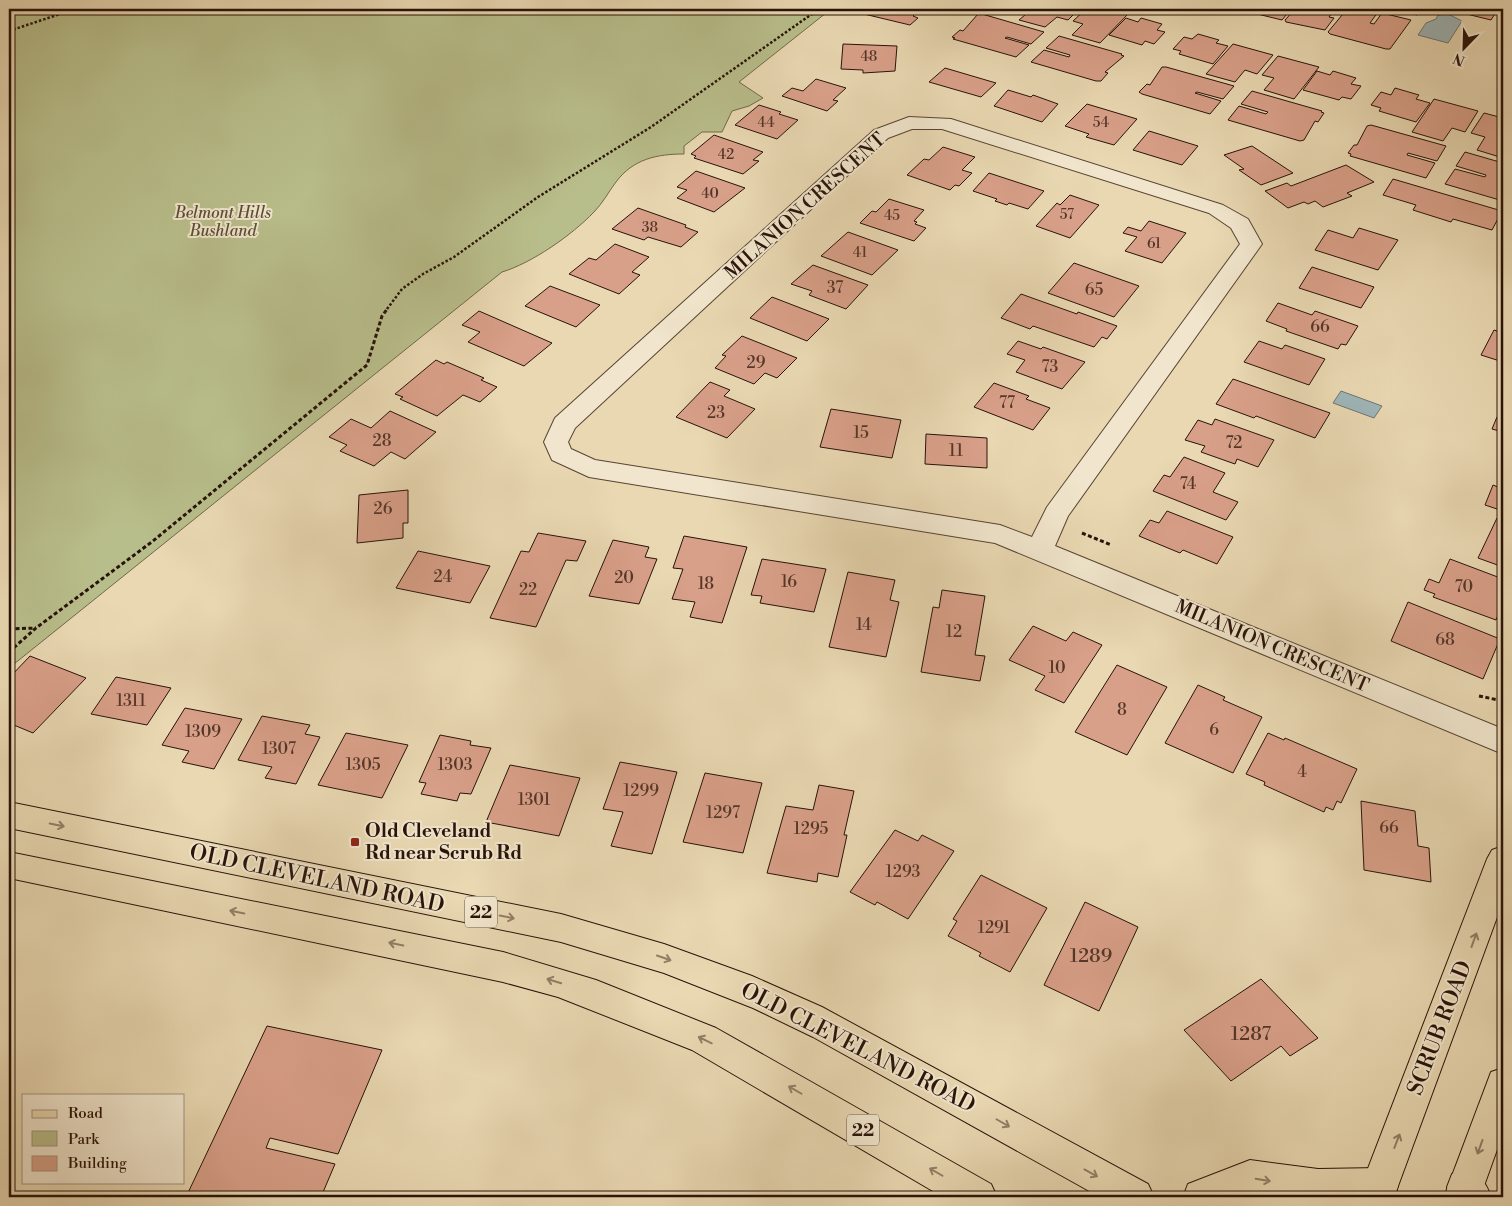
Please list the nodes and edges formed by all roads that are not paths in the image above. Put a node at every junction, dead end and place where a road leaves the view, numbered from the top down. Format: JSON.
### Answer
{"nodes":[{"id":1,"x":1040,"y":550,"type":"junction"},
{"id":2,"x":1503,"y":742,"type":"edge"},
{"id":3,"x":9,"y":815,"type":"edge"},
{"id":4,"x":1503,"y":859,"type":"edge"},
{"id":5,"x":9,"y":865,"type":"edge"},
{"id":6,"x":1503,"y":1084,"type":"edge"},
{"id":7,"x":1377,"y":1192,"type":"edge"},
{"id":8,"x":1467,"y":1194,"type":"edge"},
{"id":9,"x":978,"y":1197,"type":"edge"},
{"id":10,"x":1135,"y":1197,"type":"edge"},
{"id":11,"x":1201,"y":1197,"type":"edge"}],
"edges":[{"from":1,"to":1,"type":"street","name":"MILANION CRESCENT"},
{"from":1,"to":2,"type":"street","name":"MILANION CRESCENT"},
{"from":3,"to":10,"type":"main road","name":"OLD CLEVELAND ROAD","number":"22","one_way":true},
{"from":7,"to":4,"type":"main road","name":"SCRUB ROAD","one_way":true},
{"from":9,"to":5,"type":"main road","number":"22","one_way":true},
{"from":6,"to":8,"type":"main road","one_way":true},
{"from":11,"to":7,"type":"main road","one_way":true}]}
